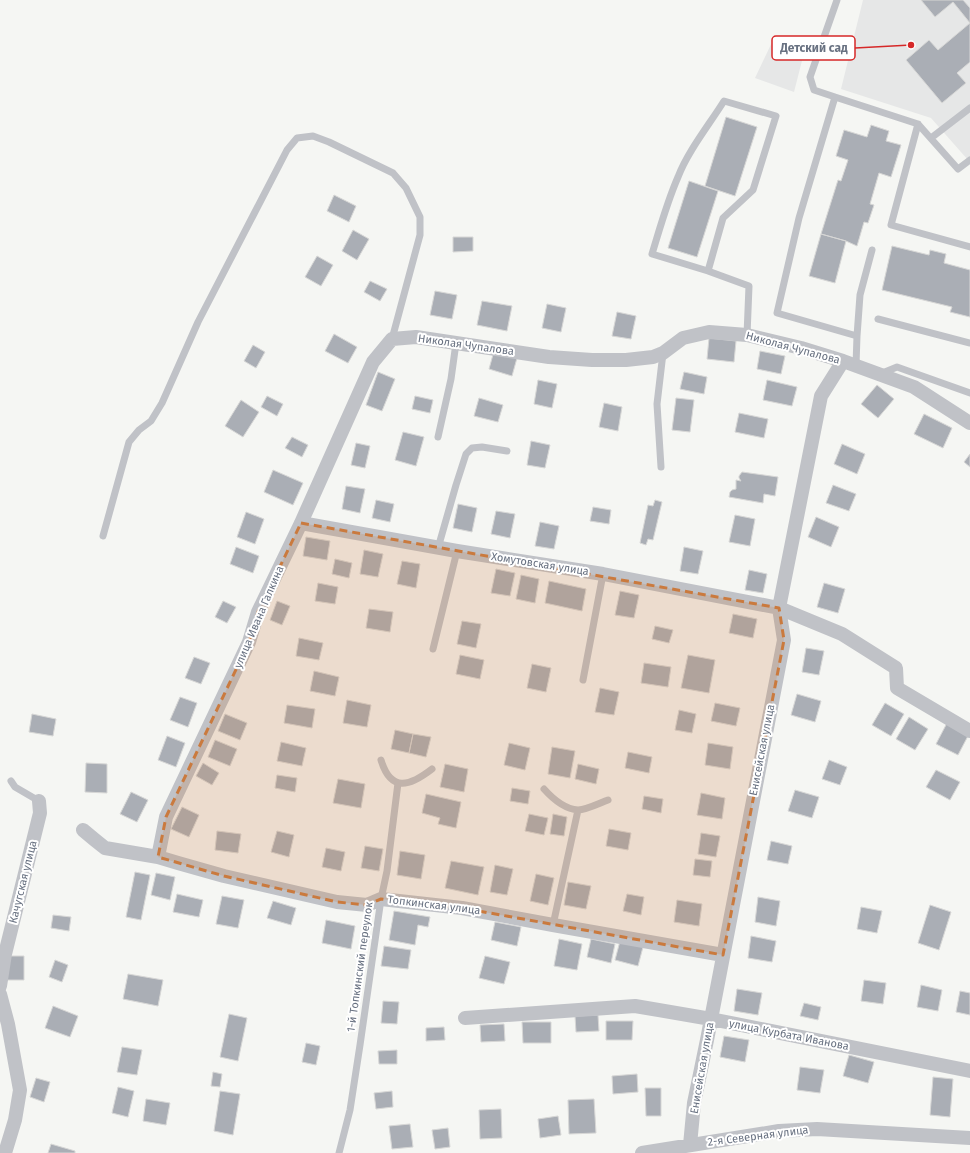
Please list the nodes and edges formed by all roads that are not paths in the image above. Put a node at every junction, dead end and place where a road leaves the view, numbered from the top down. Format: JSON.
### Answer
{"nodes":[{"id":1,"x":837,"y":0,"type":"edge"},
{"id":2,"x":835,"y":97,"type":"junction"},
{"id":3,"x":970,"y":108,"type":"edge"},
{"id":4,"x":918,"y":124,"type":"junction"},
{"id":5,"x":930,"y":138,"type":"junction"},
{"id":6,"x":970,"y":160,"type":"edge"},
{"id":7,"x":970,"y":247,"type":"edge"},
{"id":8,"x":872,"y":250,"type":"dead end"},
{"id":9,"x":708,"y":271,"type":"junction"},
{"id":10,"x":878,"y":319,"type":"dead end"},
{"id":11,"x":747,"y":335,"type":"junction"},
{"id":12,"x":857,"y":336,"type":"junction"},
{"id":13,"x":392,"y":339,"type":"junction"},
{"id":14,"x":456,"y":343,"type":"junction"},
{"id":15,"x":970,"y":343,"type":"edge"},
{"id":16,"x":663,"y":353,"type":"junction"},
{"id":17,"x":849,"y":363,"type":"junction"},
{"id":18,"x":880,"y":374,"type":"junction"},
{"id":19,"x":970,"y":393,"type":"edge"},
{"id":20,"x":970,"y":423,"type":"edge"},
{"id":21,"x":438,"y":438,"type":"dead end"},
{"id":22,"x":507,"y":450,"type":"dead end"},
{"id":23,"x":661,"y":467,"type":"dead end"},
{"id":24,"x":301,"y":523,"type":"junction"},
{"id":25,"x":103,"y":536,"type":"dead end"},
{"id":26,"x":438,"y":548,"type":"junction"},
{"id":27,"x":457,"y":551,"type":"junction"},
{"id":28,"x":603,"y":574,"type":"junction"},
{"id":29,"x":779,"y":608,"type":"junction"},
{"id":30,"x":433,"y":649,"type":"dead end"},
{"id":31,"x":583,"y":680,"type":"dead end"},
{"id":32,"x":970,"y":730,"type":"edge"},
{"id":33,"x":381,"y":760,"type":"dead end"},
{"id":34,"x":432,"y":769,"type":"dead end"},
{"id":35,"x":11,"y":781,"type":"dead end"},
{"id":36,"x":398,"y":783,"type":"junction"},
{"id":37,"x":544,"y":789,"type":"dead end"},
{"id":38,"x":608,"y":800,"type":"dead end"},
{"id":39,"x":39,"y":802,"type":"joint"},
{"id":40,"x":578,"y":810,"type":"junction"},
{"id":41,"x":83,"y":830,"type":"dead end"},
{"id":42,"x":158,"y":857,"type":"junction"},
{"id":43,"x":381,"y":899,"type":"junction"},
{"id":44,"x":553,"y":925,"type":"junction"},
{"id":45,"x":723,"y":954,"type":"junction"},
{"id":46,"x":0,"y":986,"type":"edge"},
{"id":47,"x":0,"y":994,"type":"edge"},
{"id":48,"x":465,"y":1018,"type":"dead end"},
{"id":49,"x":711,"y":1019,"type":"junction"},
{"id":50,"x":970,"y":1070,"type":"edge"},
{"id":51,"x":970,"y":1138,"type":"edge"},
{"id":52,"x":690,"y":1145,"type":"junction"},
{"id":53,"x":663,"y":1151,"type":"edge"},
{"id":54,"x":5,"y":1153,"type":"edge"},
{"id":55,"x":338,"y":1153,"type":"edge"},
{"id":56,"x":642,"y":1153,"type":"edge"}],
"edges":[{"from":1,"to":2,"type":"lane"},
{"from":2,"to":4,"type":"lane"},
{"from":2,"to":12,"type":"lane"},
{"from":3,"to":5,"type":"lane"},
{"from":4,"to":5,"type":"lane"},
{"from":4,"to":7,"type":"lane"},
{"from":5,"to":6,"type":"lane"},
{"from":8,"to":12,"type":"lane"},
{"from":9,"to":9,"type":"lane"},
{"from":9,"to":11,"type":"lane"},
{"from":10,"to":15,"type":"lane"},
{"from":11,"to":16,"type":"street","name":"Николая Чупалова"},
{"from":11,"to":17,"type":"street","name":"Николая Чупалова"},
{"from":12,"to":17,"type":"lane"},
{"from":13,"to":14,"type":"street","name":"Николая Чупалова"},
{"from":13,"to":24,"type":"street","name":"улица Ивана Галкина"},
{"from":13,"to":25,"type":"lane"},
{"from":14,"to":16,"type":"street","name":"Николая Чупалова"},
{"from":14,"to":21,"type":"lane"},
{"from":16,"to":23,"type":"lane"},
{"from":17,"to":18,"type":"street","name":"Николая Чупалова"},
{"from":17,"to":29,"type":"street","name":"Енисейская улица"},
{"from":18,"to":19,"type":"lane"},
{"from":18,"to":20,"type":"street","name":"Николая Чупалова"},
{"from":22,"to":26,"type":"lane"},
{"from":24,"to":26,"type":"street","name":"Хомутовская улица"},
{"from":24,"to":42,"type":"street","name":"улица Ивана Галкина"},
{"from":26,"to":27,"type":"street","name":"Хомутовская улица"},
{"from":27,"to":28,"type":"street","name":"Хомутовская улица"},
{"from":27,"to":30,"type":"lane"},
{"from":28,"to":29,"type":"street","name":"Хомутовская улица"},
{"from":28,"to":31,"type":"lane"},
{"from":29,"to":32,"type":"street","name":"Хомутовская улица"},
{"from":29,"to":45,"type":"street","name":"Енисейская улица"},
{"from":33,"to":36,"type":"lane"},
{"from":34,"to":36,"type":"lane"},
{"from":35,"to":39,"type":"lane"},
{"from":36,"to":43,"type":"lane","name":"1-й Топкинский переулок"},
{"from":37,"to":40,"type":"lane"},
{"from":38,"to":40,"type":"lane"},
{"from":39,"to":46,"type":"street","name":"Качугская улица"},
{"from":40,"to":44,"type":"lane"},
{"from":41,"to":42,"type":"street","name":"Топкинская улица"},
{"from":42,"to":43,"type":"street","name":"Топкинская улица"},
{"from":43,"to":44,"type":"street","name":"Топкинская улица"},
{"from":43,"to":55,"type":"lane","name":"1-й Топкинский переулок"},
{"from":44,"to":45,"type":"street","name":"Топкинская улица"},
{"from":45,"to":49,"type":"street","name":"Енисейская улица"},
{"from":47,"to":54,"type":"street"},
{"from":48,"to":49,"type":"street","name":"улица Курбата Иванова"},
{"from":49,"to":50,"type":"street","name":"улица Курбата Иванова"},
{"from":49,"to":52,"type":"street","name":"Енисейская улица"},
{"from":51,"to":52,"type":"street","name":"2-я Северная улица"},
{"from":52,"to":53,"type":"street","name":"2-я Северная улица"},
{"from":53,"to":56,"type":"street","name":"2-я Северная улица"}]}
